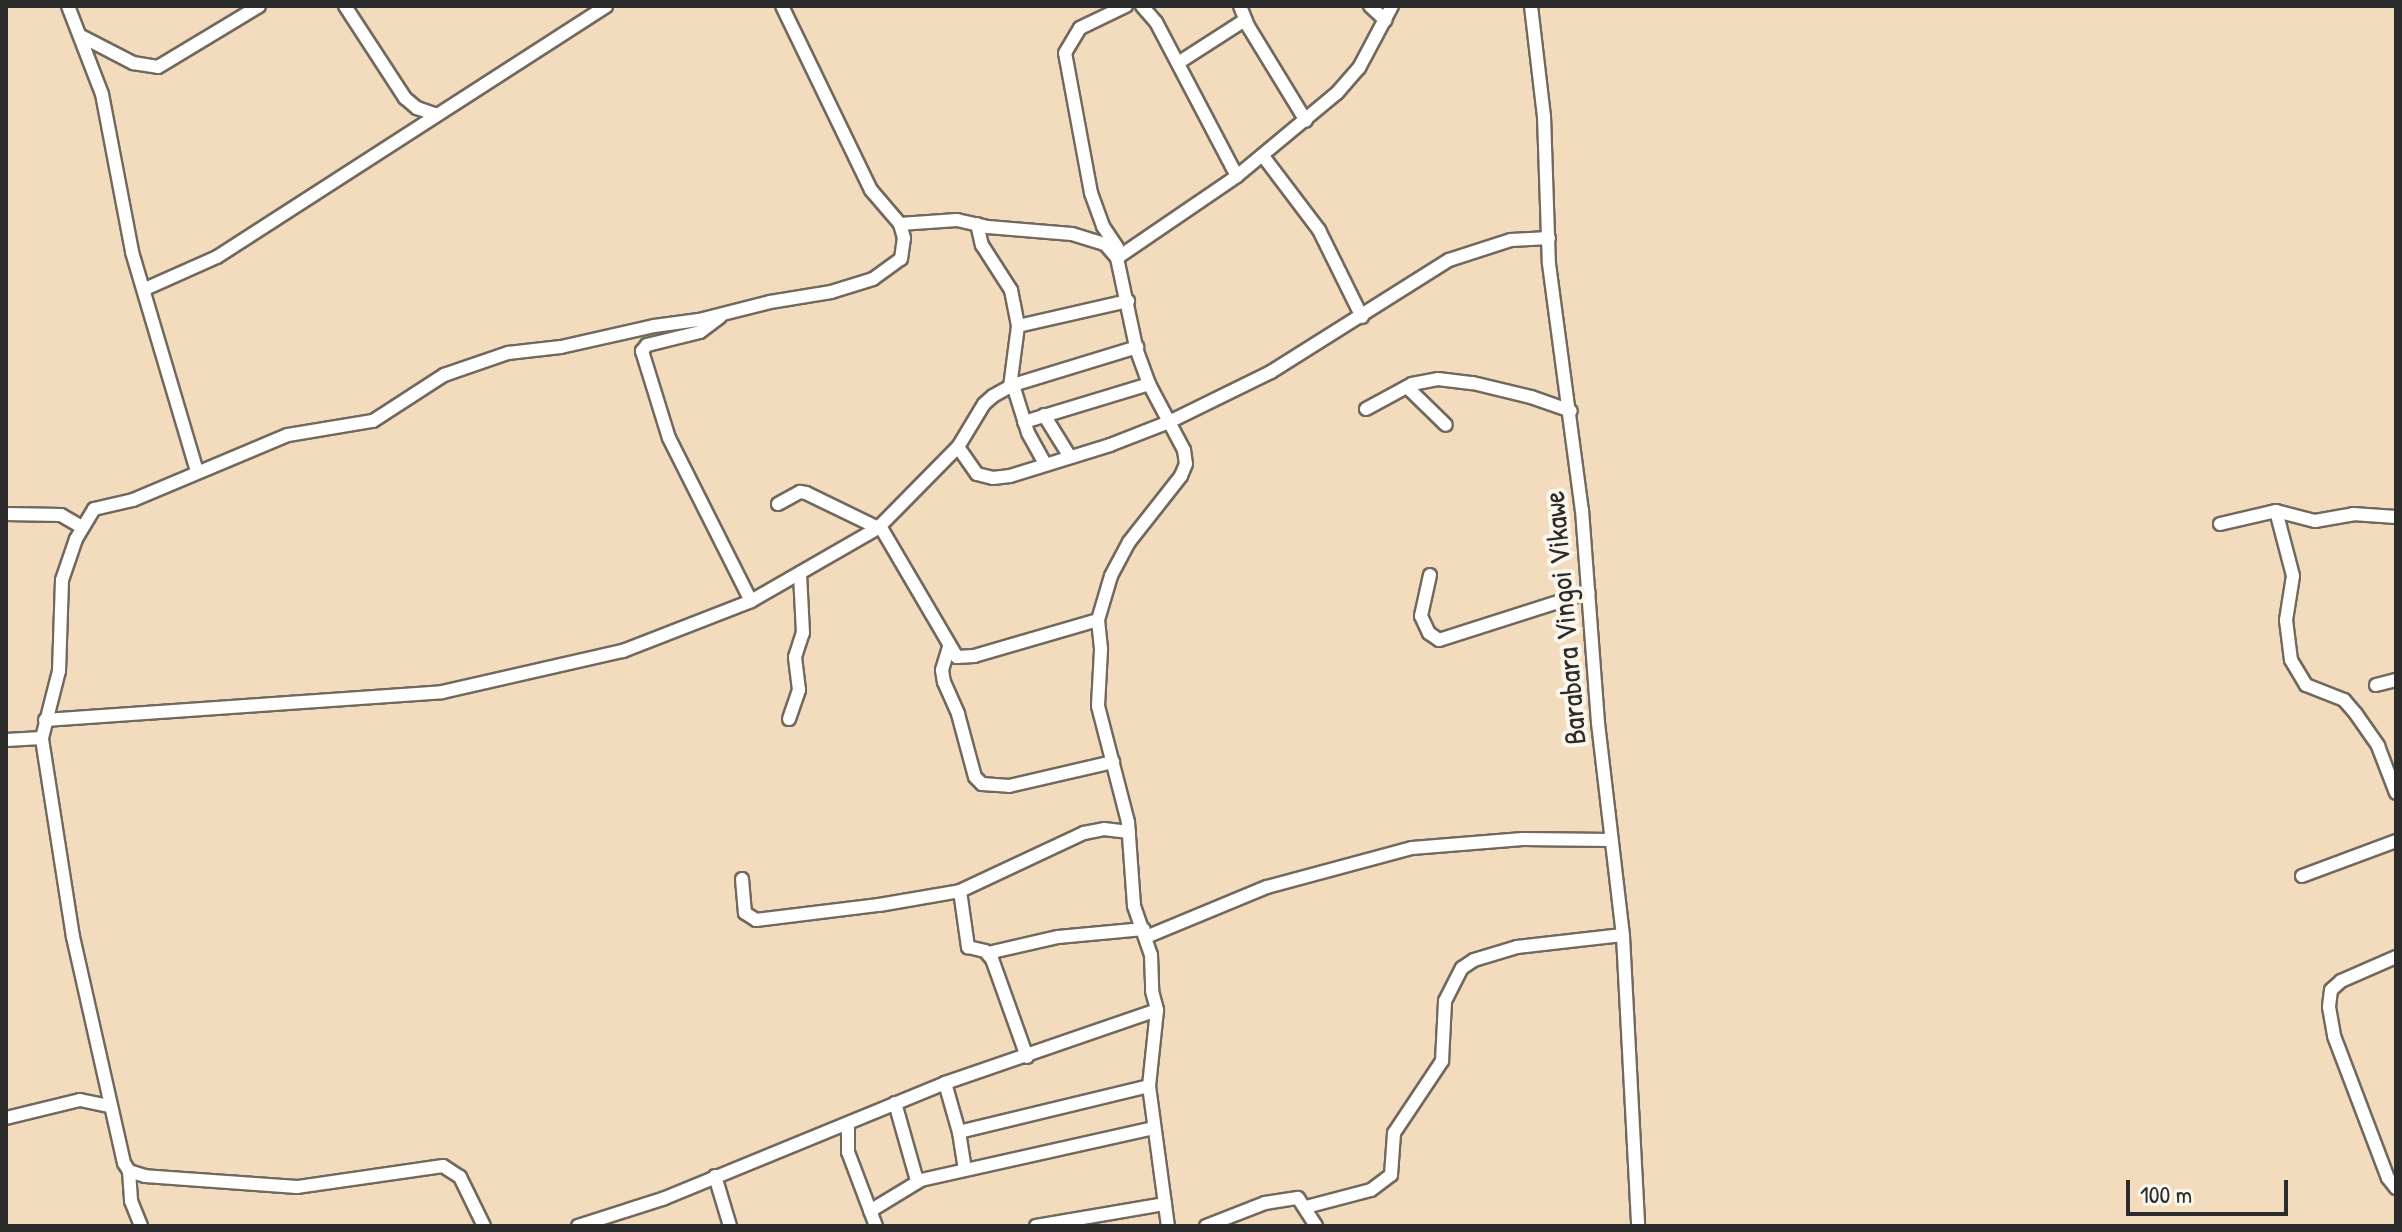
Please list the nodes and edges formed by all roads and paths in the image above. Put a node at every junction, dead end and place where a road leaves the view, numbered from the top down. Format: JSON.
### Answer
{"nodes":[{"id":1,"x":68,"y":6,"type":"edge"},
{"id":2,"x":259,"y":6,"type":"edge"},
{"id":3,"x":345,"y":6,"type":"edge"},
{"id":4,"x":606,"y":6,"type":"edge"},
{"id":5,"x":782,"y":6,"type":"edge"},
{"id":6,"x":1126,"y":6,"type":"edge"},
{"id":7,"x":1142,"y":6,"type":"edge"},
{"id":8,"x":1240,"y":6,"type":"edge"},
{"id":9,"x":1370,"y":6,"type":"edge"},
{"id":10,"x":1392,"y":6,"type":"edge"},
{"id":11,"x":1531,"y":6,"type":"edge"},
{"id":12,"x":1245,"y":20,"type":"junction"},
{"id":13,"x":1385,"y":20,"type":"junction"},
{"id":14,"x":81,"y":36,"type":"junction"},
{"id":15,"x":1178,"y":63,"type":"junction"},
{"id":16,"x":437,"y":115,"type":"junction"},
{"id":17,"x":1306,"y":121,"type":"junction"},
{"id":18,"x":1263,"y":156,"type":"junction"},
{"id":19,"x":1237,"y":176,"type":"junction"},
{"id":20,"x":900,"y":224,"type":"junction"},
{"id":21,"x":977,"y":224,"type":"junction"},
{"id":22,"x":1549,"y":238,"type":"junction"},
{"id":23,"x":1120,"y":255,"type":"junction"},
{"id":24,"x":145,"y":289,"type":"junction"},
{"id":25,"x":1128,"y":301,"type":"junction"},
{"id":26,"x":723,"y":315,"type":"junction"},
{"id":27,"x":1362,"y":317,"type":"junction"},
{"id":28,"x":1018,"y":326,"type":"junction"},
{"id":29,"x":1137,"y":347,"type":"junction"},
{"id":30,"x":1149,"y":384,"type":"junction"},
{"id":31,"x":1011,"y":386,"type":"junction"},
{"id":32,"x":1407,"y":387,"type":"junction"},
{"id":33,"x":1366,"y":409,"type":"dead end"},
{"id":34,"x":1571,"y":411,"type":"junction"},
{"id":35,"x":1044,"y":415,"type":"junction"},
{"id":36,"x":1024,"y":422,"type":"junction"},
{"id":37,"x":1169,"y":422,"type":"junction"},
{"id":38,"x":1446,"y":425,"type":"dead end"},
{"id":39,"x":958,"y":447,"type":"junction"},
{"id":40,"x":1070,"y":457,"type":"junction"},
{"id":41,"x":1045,"y":464,"type":"junction"},
{"id":42,"x":197,"y":471,"type":"junction"},
{"id":43,"x":778,"y":504,"type":"dead end"},
{"id":44,"x":2276,"y":511,"type":"junction"},
{"id":45,"x":6,"y":514,"type":"edge"},
{"id":46,"x":2396,"y":517,"type":"edge"},
{"id":47,"x":2220,"y":524,"type":"dead end"},
{"id":48,"x":82,"y":527,"type":"junction"},
{"id":49,"x":879,"y":527,"type":"junction"},
{"id":50,"x":800,"y":573,"type":"junction"},
{"id":51,"x":1430,"y":575,"type":"dead end"},
{"id":52,"x":1589,"y":592,"type":"junction"},
{"id":53,"x":751,"y":601,"type":"junction"},
{"id":54,"x":1098,"y":620,"type":"junction"},
{"id":55,"x":949,"y":647,"type":"junction"},
{"id":56,"x":2396,"y":680,"type":"edge"},
{"id":57,"x":2376,"y":685,"type":"dead end"},
{"id":58,"x":789,"y":719,"type":"dead end"},
{"id":59,"x":45,"y":720,"type":"junction"},
{"id":60,"x":42,"y":738,"type":"junction"},
{"id":61,"x":6,"y":740,"type":"edge"},
{"id":62,"x":1113,"y":762,"type":"junction"},
{"id":63,"x":2396,"y":793,"type":"edge"},
{"id":64,"x":1129,"y":832,"type":"junction"},
{"id":65,"x":1611,"y":840,"type":"junction"},
{"id":66,"x":2396,"y":841,"type":"edge"},
{"id":67,"x":2302,"y":876,"type":"dead end"},
{"id":68,"x":742,"y":879,"type":"dead end"},
{"id":69,"x":960,"y":891,"type":"junction"},
{"id":70,"x":1145,"y":933,"type":"junction"},
{"id":71,"x":1622,"y":935,"type":"junction"},
{"id":72,"x":988,"y":953,"type":"junction"},
{"id":73,"x":2396,"y":957,"type":"edge"},
{"id":74,"x":1157,"y":1010,"type":"junction"},
{"id":75,"x":1027,"y":1057,"type":"junction"},
{"id":76,"x":945,"y":1083,"type":"junction"},
{"id":77,"x":1149,"y":1086,"type":"junction"},
{"id":78,"x":895,"y":1103,"type":"junction"},
{"id":79,"x":109,"y":1106,"type":"junction"},
{"id":80,"x":6,"y":1118,"type":"edge"},
{"id":81,"x":848,"y":1124,"type":"junction"},
{"id":82,"x":1153,"y":1128,"type":"junction"},
{"id":83,"x":959,"y":1132,"type":"junction"},
{"id":84,"x":965,"y":1168,"type":"junction"},
{"id":85,"x":129,"y":1171,"type":"junction"},
{"id":86,"x":715,"y":1176,"type":"junction"},
{"id":87,"x":917,"y":1181,"type":"junction"},
{"id":88,"x":2396,"y":1188,"type":"edge"},
{"id":89,"x":1165,"y":1204,"type":"junction"},
{"id":90,"x":1306,"y":1207,"type":"junction"},
{"id":91,"x":870,"y":1211,"type":"junction"},
{"id":92,"x":141,"y":1226,"type":"edge"},
{"id":93,"x":484,"y":1226,"type":"edge"},
{"id":94,"x":578,"y":1226,"type":"edge"},
{"id":95,"x":730,"y":1226,"type":"edge"},
{"id":96,"x":876,"y":1226,"type":"edge"},
{"id":97,"x":1036,"y":1226,"type":"edge"},
{"id":98,"x":1168,"y":1226,"type":"edge"},
{"id":99,"x":1206,"y":1226,"type":"edge"},
{"id":100,"x":1316,"y":1226,"type":"edge"},
{"id":101,"x":1638,"y":1226,"type":"edge"}],
"edges":[{"from":1,"to":14,"type":"street"},
{"from":2,"to":14,"type":"street"},
{"from":3,"to":16,"type":"street"},
{"from":4,"to":16,"type":"street"},
{"from":5,"to":20,"type":"street"},
{"from":6,"to":23,"type":"street"},
{"from":7,"to":15,"type":"street"},
{"from":8,"to":12,"type":"street"},
{"from":9,"to":13,"type":"street"},
{"from":10,"to":13,"type":"street"},
{"from":11,"to":22,"type":"street","name":"Barabara Vingoi Vikawe"},
{"from":12,"to":15,"type":"street"},
{"from":12,"to":17,"type":"street"},
{"from":13,"to":17,"type":"street"},
{"from":14,"to":24,"type":"street"},
{"from":15,"to":19,"type":"street"},
{"from":16,"to":24,"type":"street"},
{"from":17,"to":18,"type":"street"},
{"from":18,"to":19,"type":"street"},
{"from":18,"to":27,"type":"street"},
{"from":19,"to":23,"type":"street"},
{"from":20,"to":21,"type":"street"},
{"from":20,"to":26,"type":"street"},
{"from":21,"to":23,"type":"street"},
{"from":21,"to":28,"type":"street"},
{"from":22,"to":27,"type":"street"},
{"from":22,"to":34,"type":"street","name":"Barabara Vingoi Vikawe"},
{"from":23,"to":25,"type":"street"},
{"from":24,"to":42,"type":"street"},
{"from":25,"to":28,"type":"street"},
{"from":25,"to":29,"type":"street"},
{"from":26,"to":42,"type":"street"},
{"from":26,"to":53,"type":"street"},
{"from":27,"to":37,"type":"street"},
{"from":28,"to":31,"type":"street"},
{"from":29,"to":30,"type":"street"},
{"from":29,"to":31,"type":"street"},
{"from":30,"to":35,"type":"street"},
{"from":30,"to":37,"type":"street"},
{"from":31,"to":36,"type":"street"},
{"from":31,"to":39,"type":"street"},
{"from":32,"to":33,"type":"street"},
{"from":32,"to":34,"type":"street"},
{"from":32,"to":38,"type":"street"},
{"from":34,"to":52,"type":"street","name":"Barabara Vingoi Vikawe"},
{"from":35,"to":36,"type":"street"},
{"from":35,"to":40,"type":"street"},
{"from":36,"to":41,"type":"street"},
{"from":37,"to":40,"type":"street"},
{"from":37,"to":54,"type":"street"},
{"from":39,"to":41,"type":"street"},
{"from":39,"to":49,"type":"street"},
{"from":40,"to":41,"type":"street"},
{"from":42,"to":48,"type":"street"},
{"from":43,"to":49,"type":"street"},
{"from":44,"to":46,"type":"street"},
{"from":44,"to":47,"type":"street"},
{"from":44,"to":63,"type":"street"},
{"from":45,"to":48,"type":"street"},
{"from":48,"to":59,"type":"street"},
{"from":49,"to":50,"type":"street"},
{"from":49,"to":55,"type":"street"},
{"from":50,"to":53,"type":"street"},
{"from":50,"to":58,"type":"street"},
{"from":51,"to":52,"type":"street"},
{"from":52,"to":65,"type":"street","name":"Barabara Vingoi Vikawe"},
{"from":53,"to":59,"type":"street"},
{"from":54,"to":55,"type":"street"},
{"from":54,"to":62,"type":"street"},
{"from":55,"to":62,"type":"street"},
{"from":56,"to":57,"type":"street"},
{"from":59,"to":60,"type":"street"},
{"from":60,"to":61,"type":"street"},
{"from":60,"to":79,"type":"street"},
{"from":62,"to":64,"type":"street"},
{"from":64,"to":69,"type":"street"},
{"from":64,"to":70,"type":"street"},
{"from":65,"to":70,"type":"street"},
{"from":65,"to":71,"type":"street","name":"Barabara Vingoi Vikawe"},
{"from":66,"to":67,"type":"street"},
{"from":68,"to":69,"type":"street"},
{"from":69,"to":72,"type":"street"},
{"from":70,"to":72,"type":"street"},
{"from":70,"to":74,"type":"street"},
{"from":71,"to":90,"type":"street"},
{"from":71,"to":101,"type":"street","name":"Barabara Vingoi Vikawe"},
{"from":72,"to":75,"type":"street"},
{"from":73,"to":88,"type":"street"},
{"from":74,"to":75,"type":"street"},
{"from":74,"to":77,"type":"street"},
{"from":75,"to":76,"type":"street"},
{"from":76,"to":78,"type":"street"},
{"from":76,"to":83,"type":"street"},
{"from":77,"to":82,"type":"street"},
{"from":77,"to":83,"type":"street"},
{"from":78,"to":81,"type":"street"},
{"from":78,"to":87,"type":"street"},
{"from":79,"to":80,"type":"street"},
{"from":79,"to":85,"type":"street"},
{"from":81,"to":86,"type":"street"},
{"from":81,"to":91,"type":"street"},
{"from":82,"to":84,"type":"street"},
{"from":82,"to":89,"type":"street"},
{"from":83,"to":84,"type":"street"},
{"from":84,"to":87,"type":"street"},
{"from":85,"to":92,"type":"street"},
{"from":85,"to":93,"type":"street"},
{"from":86,"to":94,"type":"street"},
{"from":86,"to":95,"type":"street"},
{"from":87,"to":91,"type":"street"},
{"from":89,"to":97,"type":"street"},
{"from":89,"to":98,"type":"street"},
{"from":90,"to":99,"type":"street"},
{"from":90,"to":100,"type":"street"},
{"from":91,"to":96,"type":"street"}]}
